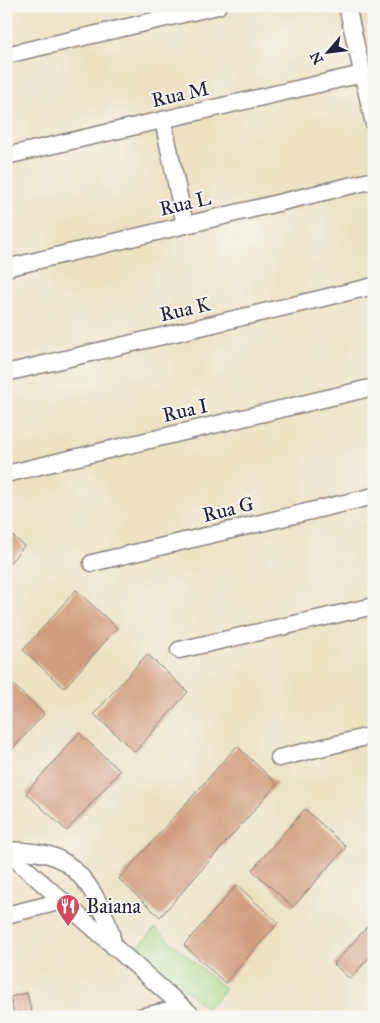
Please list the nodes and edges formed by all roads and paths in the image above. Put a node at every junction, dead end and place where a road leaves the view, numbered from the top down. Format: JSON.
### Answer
{"nodes":[{"id":1,"x":218,"y":6,"type":"edge"},
{"id":2,"x":347,"y":6,"type":"edge"},
{"id":3,"x":6,"y":55,"type":"edge"},
{"id":4,"x":362,"y":74,"type":"junction"},
{"id":5,"x":163,"y":120,"type":"junction"},
{"id":6,"x":374,"y":124,"type":"edge"},
{"id":7,"x":6,"y":156,"type":"edge"},
{"id":8,"x":374,"y":180,"type":"edge"},
{"id":9,"x":186,"y":225,"type":"junction"},
{"id":10,"x":6,"y":268,"type":"edge"},
{"id":11,"x":374,"y":286,"type":"edge"},
{"id":12,"x":6,"y":373,"type":"edge"},
{"id":13,"x":374,"y":387,"type":"edge"},
{"id":14,"x":6,"y":474,"type":"edge"},
{"id":15,"x":374,"y":496,"type":"edge"},
{"id":16,"x":92,"y":563,"type":"dead end"},
{"id":17,"x":374,"y":606,"type":"edge"},
{"id":18,"x":179,"y":650,"type":"dead end"},
{"id":19,"x":374,"y":735,"type":"edge"},
{"id":20,"x":279,"y":758,"type":"dead end"},
{"id":21,"x":6,"y":851,"type":"edge"},
{"id":22,"x":67,"y":865,"type":"junction"},
{"id":23,"x":87,"y":884,"type":"junction"},
{"id":24,"x":48,"y":888,"type":"junction"},
{"id":25,"x":66,"y":904,"type":"junction"},
{"id":26,"x":6,"y":915,"type":"edge"},
{"id":27,"x":114,"y":947,"type":"junction"},
{"id":28,"x":189,"y":1012,"type":"edge"},
{"id":29,"x":140,"y":1017,"type":"edge"}],
"edges":[{"from":1,"to":3,"type":"street"},
{"from":2,"to":4,"type":"street"},
{"from":4,"to":5,"type":"street","name":"Rua M"},
{"from":4,"to":6,"type":"street"},
{"from":5,"to":7,"type":"street","name":"Rua M"},
{"from":5,"to":9,"type":"street"},
{"from":8,"to":9,"type":"street","name":"Rua L"},
{"from":9,"to":10,"type":"street","name":"Rua L"},
{"from":11,"to":12,"type":"street","name":"Rua K"},
{"from":13,"to":14,"type":"street","name":"Rua I"},
{"from":15,"to":16,"type":"street","name":"Rua G"},
{"from":17,"to":18,"type":"street"},
{"from":19,"to":20,"type":"street"},
{"from":21,"to":22,"type":"street"},
{"from":21,"to":24,"type":"street"},
{"from":22,"to":23,"type":"street"},
{"from":22,"to":24,"type":"street"},
{"from":23,"to":25,"type":"street"},
{"from":23,"to":27,"type":"street"},
{"from":24,"to":25,"type":"street"},
{"from":25,"to":26,"type":"street"},
{"from":25,"to":27,"type":"street"},
{"from":27,"to":28,"type":"street"},
{"from":28,"to":29,"type":"street"}]}
